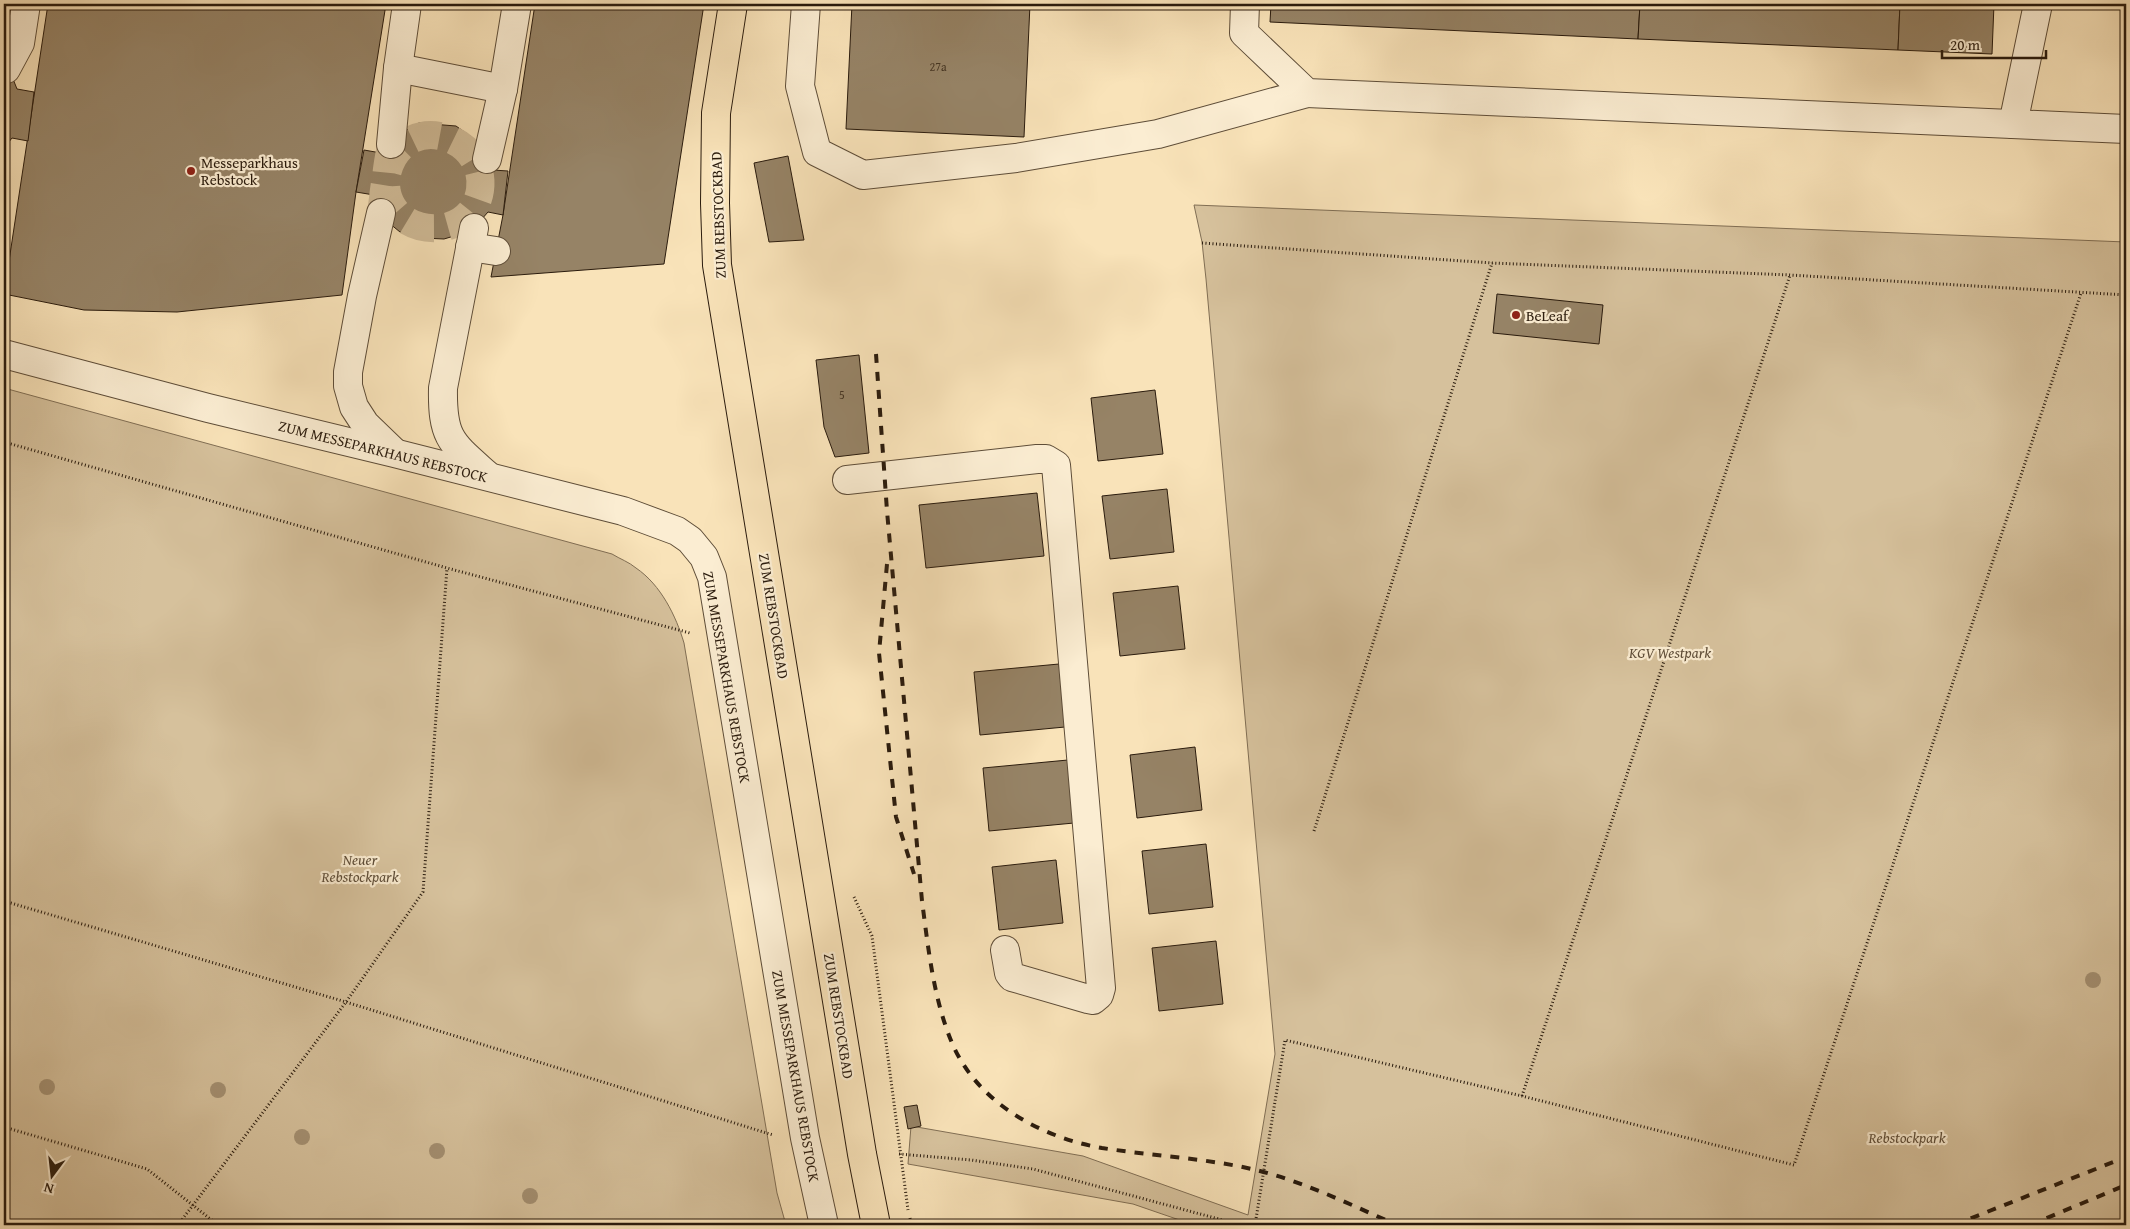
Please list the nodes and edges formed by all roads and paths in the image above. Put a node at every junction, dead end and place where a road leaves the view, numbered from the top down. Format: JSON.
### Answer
{"nodes":[{"id":1,"x":26,"y":4,"type":"edge"},
{"id":2,"x":407,"y":4,"type":"edge"},
{"id":3,"x":517,"y":4,"type":"edge"},
{"id":4,"x":733,"y":4,"type":"edge"},
{"id":5,"x":806,"y":4,"type":"edge"},
{"id":6,"x":1245,"y":4,"type":"edge"},
{"id":7,"x":2038,"y":4,"type":"edge"},
{"id":8,"x":398,"y":68,"type":"junction"},
{"id":9,"x":6,"y":69,"type":"dead end"},
{"id":10,"x":503,"y":89,"type":"junction"},
{"id":11,"x":1306,"y":93,"type":"junction"},
{"id":12,"x":2013,"y":124,"type":"junction"},
{"id":13,"x":2126,"y":129,"type":"edge"},
{"id":14,"x":390,"y":144,"type":"tunnel mouth"},
{"id":15,"x":487,"y":159,"type":"dead end"},
{"id":16,"x":381,"y":213,"type":"tunnel mouth"},
{"id":17,"x":480,"y":242,"type":"dead end"},
{"id":18,"x":1202,"y":242,"type":"dead end"},
{"id":19,"x":1492,"y":263,"type":"junction"},
{"id":20,"x":1790,"y":275,"type":"junction"},
{"id":21,"x":2081,"y":293,"type":"junction"},
{"id":22,"x":2126,"y":295,"type":"edge"},
{"id":23,"x":4,"y":354,"type":"edge"},
{"id":24,"x":4,"y":442,"type":"edge"},
{"id":25,"x":394,"y":452,"type":"junction"},
{"id":26,"x":489,"y":477,"type":"junction"},
{"id":27,"x":847,"y":480,"type":"dead end"},
{"id":28,"x":447,"y":568,"type":"junction"},
{"id":29,"x":692,"y":634,"type":"dead end"},
{"id":30,"x":1314,"y":831,"type":"dead end"},
{"id":31,"x":4,"y":901,"type":"edge"},
{"id":32,"x":1004,"y":950,"type":"dead end"},
{"id":33,"x":346,"y":1002,"type":"junction"},
{"id":34,"x":890,"y":1076,"type":"dead end"},
{"id":35,"x":1522,"y":1096,"type":"junction"},
{"id":36,"x":4,"y":1127,"type":"edge"},
{"id":37,"x":777,"y":1136,"type":"dead end"},
{"id":38,"x":899,"y":1154,"type":"junction"},
{"id":39,"x":193,"y":1205,"type":"junction"},
{"id":40,"x":178,"y":1225,"type":"edge"},
{"id":41,"x":218,"y":1225,"type":"edge"},
{"id":42,"x":824,"y":1225,"type":"edge"},
{"id":43,"x":876,"y":1225,"type":"edge"},
{"id":44,"x":911,"y":1225,"type":"edge"},
{"id":45,"x":1241,"y":1225,"type":"edge"},
{"id":46,"x":1255,"y":1225,"type":"edge"}],
"edges":[{"from":1,"to":9,"type":"street"},
{"from":2,"to":8,"type":"street"},
{"from":3,"to":10,"type":"street"},
{"from":4,"to":43,"type":"main road","name":"ZUM REBSTOCKBAD"},
{"from":5,"to":11,"type":"street"},
{"from":6,"to":11,"type":"street"},
{"from":7,"to":12,"type":"street"},
{"from":8,"to":10,"type":"street"},
{"from":8,"to":14,"type":"street"},
{"from":10,"to":15,"type":"street"},
{"from":11,"to":12,"type":"street"},
{"from":12,"to":13,"type":"street"},
{"from":16,"to":25,"type":"street"},
{"from":17,"to":26,"type":"street"},
{"from":18,"to":19,"type":"path"},
{"from":19,"to":20,"type":"path"},
{"from":19,"to":30,"type":"path"},
{"from":20,"to":21,"type":"path"},
{"from":20,"to":35,"type":"path"},
{"from":21,"to":22,"type":"path"},
{"from":21,"to":35,"type":"path"},
{"from":23,"to":25,"type":"street","name":"ZUM MESSEPARKHAUS REBSTOCK"},
{"from":24,"to":28,"type":"path"},
{"from":25,"to":26,"type":"street","name":"ZUM MESSEPARKHAUS REBSTOCK"},
{"from":26,"to":42,"type":"street","name":"ZUM MESSEPARKHAUS REBSTOCK"},
{"from":27,"to":32,"type":"street"},
{"from":28,"to":29,"type":"path"},
{"from":28,"to":33,"type":"path"},
{"from":31,"to":33,"type":"path"},
{"from":33,"to":37,"type":"path"},
{"from":33,"to":39,"type":"path"},
{"from":34,"to":38,"type":"path"},
{"from":35,"to":46,"type":"path"},
{"from":36,"to":39,"type":"path"},
{"from":38,"to":44,"type":"path"},
{"from":38,"to":45,"type":"path"},
{"from":39,"to":40,"type":"path"},
{"from":39,"to":41,"type":"path"}]}
